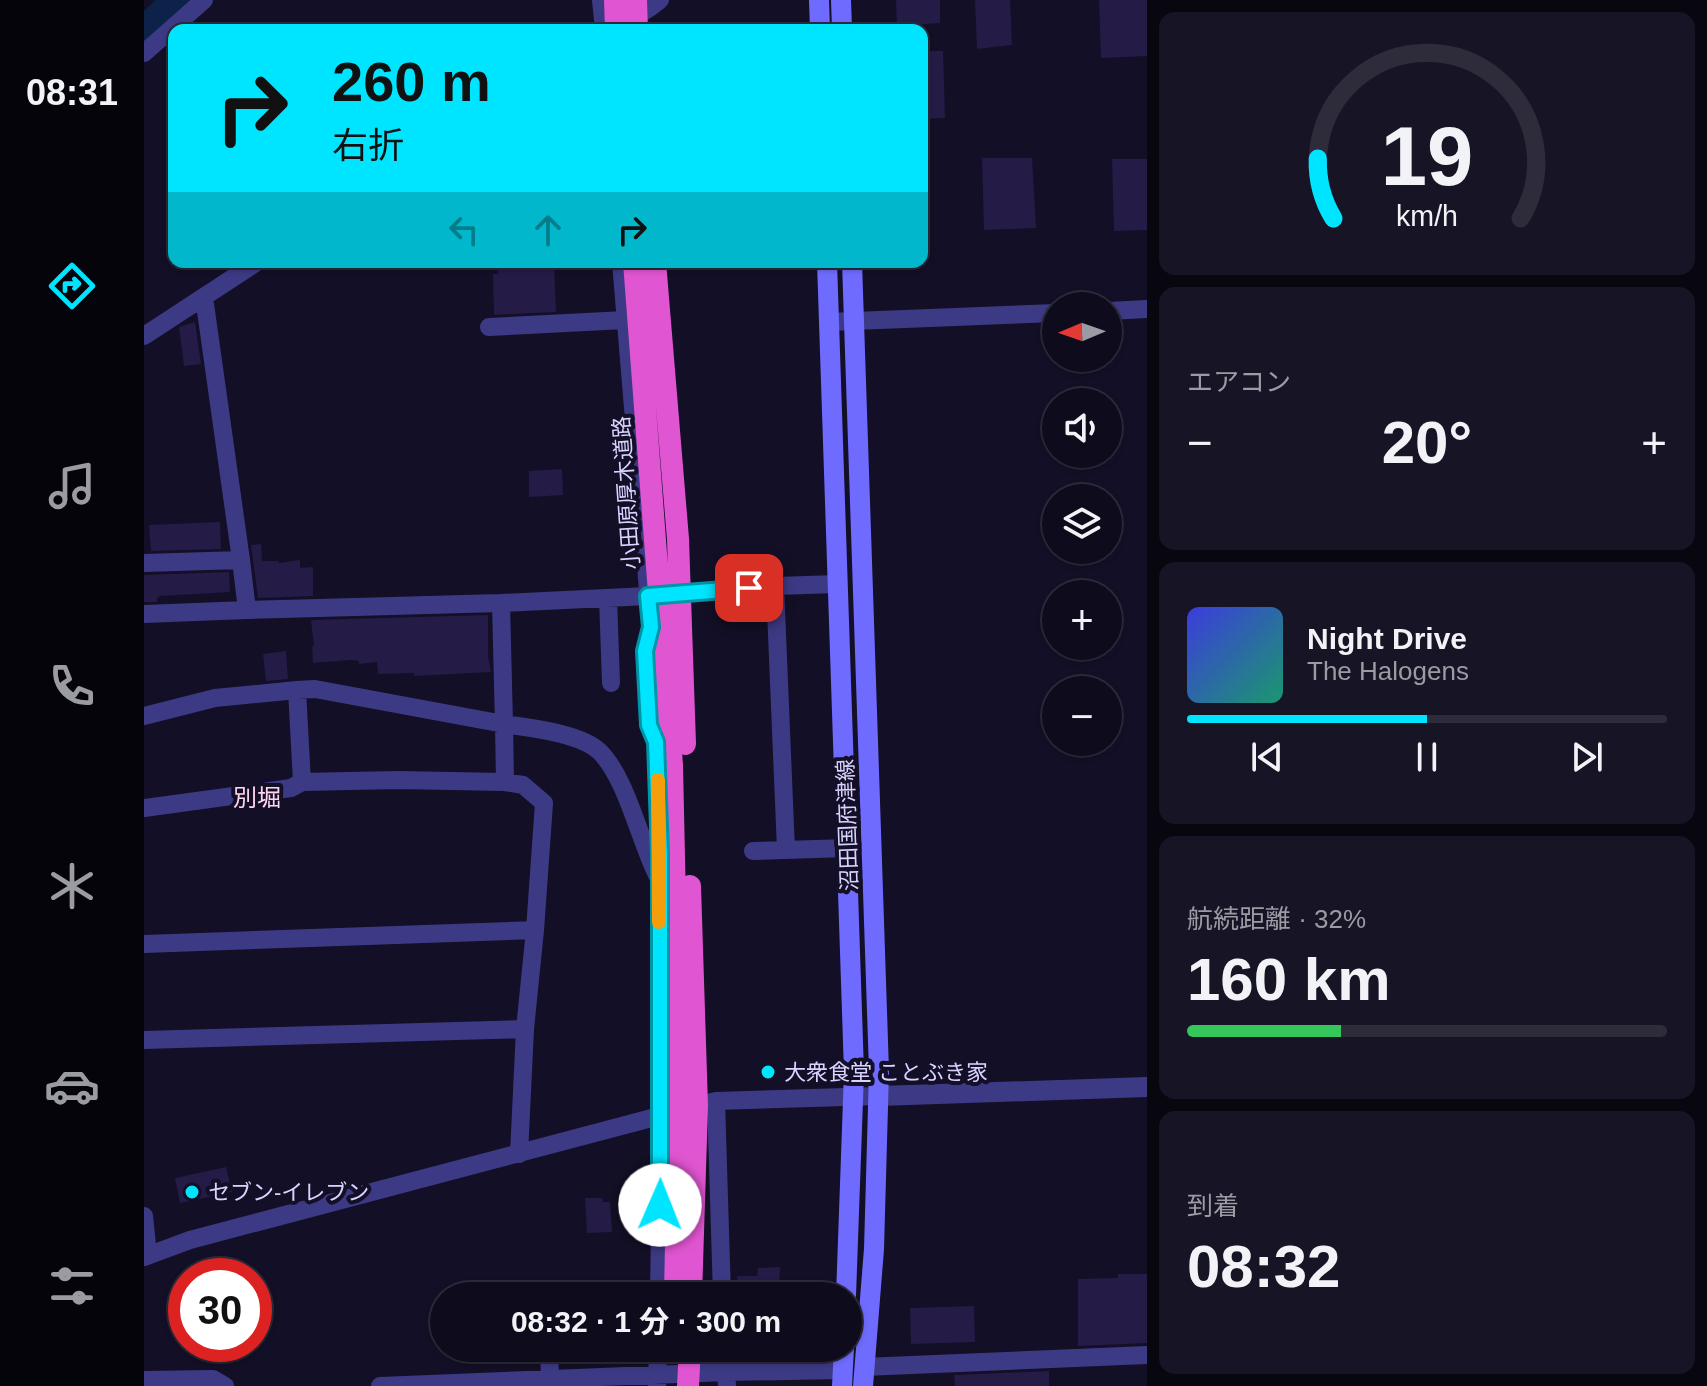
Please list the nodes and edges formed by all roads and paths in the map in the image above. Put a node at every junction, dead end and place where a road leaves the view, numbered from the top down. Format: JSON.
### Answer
{"nodes":[{"id":1,"x":204,"y":0,"type":"edge"},
{"id":2,"x":601,"y":0,"type":"edge"},
{"id":3,"x":615,"y":0,"type":"edge"},
{"id":4,"x":636,"y":0,"type":"edge"},
{"id":5,"x":660,"y":0,"type":"edge"},
{"id":6,"x":819,"y":0,"type":"edge"},
{"id":7,"x":841,"y":0,"type":"edge"},
{"id":8,"x":177,"y":24,"type":"edge"},
{"id":9,"x":603,"y":24,"type":"edge"},
{"id":10,"x":614,"y":24,"type":"edge"},
{"id":11,"x":624,"y":24,"type":"edge"},
{"id":12,"x":637,"y":24,"type":"edge"},
{"id":13,"x":820,"y":24,"type":"edge"},
{"id":14,"x":842,"y":24,"type":"edge"},
{"id":15,"x":168,"y":32,"type":"edge"},
{"id":16,"x":144,"y":53,"type":"edge"},
{"id":17,"x":248,"y":268,"type":"edge"},
{"id":18,"x":621,"y":268,"type":"edge"},
{"id":19,"x":634,"y":268,"type":"edge"},
{"id":20,"x":655,"y":268,"type":"edge"},
{"id":21,"x":827,"y":268,"type":"edge"},
{"id":22,"x":852,"y":268,"type":"edge"},
{"id":23,"x":204,"y":297,"type":"junction"},
{"id":24,"x":1147,"y":309,"type":"edge"},
{"id":25,"x":1122,"y":310,"type":"edge"},
{"id":26,"x":1042,"y":314,"type":"edge"},
{"id":27,"x":625,"y":320,"type":"junction"},
{"id":28,"x":854,"y":321,"type":"junction"},
{"id":29,"x":829,"y":322,"type":"junction"},
{"id":30,"x":489,"y":327,"type":"dead end"},
{"id":31,"x":144,"y":336,"type":"edge"},
{"id":32,"x":241,"y":560,"type":"junction"},
{"id":33,"x":144,"y":563,"type":"edge"},
{"id":34,"x":838,"y":584,"type":"junction"},
{"id":35,"x":775,"y":586,"type":"junction"},
{"id":36,"x":648,"y":596,"type":"junction"},
{"id":37,"x":608,"y":598,"type":"junction"},
{"id":38,"x":501,"y":603,"type":"junction"},
{"id":39,"x":247,"y":610,"type":"junction"},
{"id":40,"x":144,"y":614,"type":"edge"},
{"id":41,"x":611,"y":683,"type":"dead end"},
{"id":42,"x":297,"y":690,"type":"junction"},
{"id":43,"x":144,"y":716,"type":"edge"},
{"id":44,"x":504,"y":724,"type":"junction"},
{"id":45,"x":302,"y":782,"type":"junction"},
{"id":46,"x":505,"y":782,"type":"junction"},
{"id":47,"x":144,"y":808,"type":"edge"},
{"id":48,"x":847,"y":848,"type":"junction"},
{"id":49,"x":786,"y":850,"type":"junction"},
{"id":50,"x":753,"y":851,"type":"dead end"},
{"id":51,"x":659,"y":880,"type":"junction"},
{"id":52,"x":535,"y":930,"type":"junction"},
{"id":53,"x":144,"y":944,"type":"edge"},
{"id":54,"x":525,"y":1029,"type":"junction"},
{"id":55,"x":144,"y":1040,"type":"edge"},
{"id":56,"x":1147,"y":1087,"type":"edge"},
{"id":57,"x":854,"y":1096,"type":"junction"},
{"id":58,"x":879,"y":1096,"type":"junction"},
{"id":59,"x":716,"y":1101,"type":"junction"},
{"id":60,"x":661,"y":1115,"type":"junction"},
{"id":61,"x":519,"y":1154,"type":"junction"},
{"id":62,"x":144,"y":1216,"type":"edge"},
{"id":63,"x":146,"y":1256,"type":"edge"},
{"id":64,"x":659,"y":1282,"type":"edge"},
{"id":65,"x":675,"y":1282,"type":"edge"},
{"id":66,"x":691,"y":1282,"type":"edge"},
{"id":67,"x":722,"y":1282,"type":"edge"},
{"id":68,"x":847,"y":1282,"type":"edge"},
{"id":69,"x":1147,"y":1355,"type":"edge"},
{"id":70,"x":549,"y":1362,"type":"edge"},
{"id":71,"x":660,"y":1362,"type":"edge"},
{"id":72,"x":670,"y":1362,"type":"edge"},
{"id":73,"x":689,"y":1362,"type":"edge"},
{"id":74,"x":864,"y":1376,"type":"edge"},
{"id":75,"x":843,"y":1378,"type":"edge"},
{"id":76,"x":550,"y":1379,"type":"junction"},
{"id":77,"x":727,"y":1379,"type":"edge"},
{"id":78,"x":144,"y":1380,"type":"edge"},
{"id":79,"x":580,"y":1382,"type":"edge"},
{"id":80,"x":663,"y":1382,"type":"edge"},
{"id":81,"x":502,"y":1384,"type":"edge"},
{"id":82,"x":225,"y":1386,"type":"edge"},
{"id":83,"x":380,"y":1386,"type":"edge"},
{"id":84,"x":688,"y":1386,"type":"edge"}],
"edges":[{"from":1,"to":8,"type":"street"},
{"from":2,"to":9,"type":"street"},
{"from":3,"to":10,"type":"highway","bridge":true},
{"from":4,"to":12,"type":"highway","bridge":true},
{"from":5,"to":11,"type":"street"},
{"from":6,"to":13,"type":"main road"},
{"from":7,"to":14,"type":"main road"},
{"from":15,"to":16,"type":"street"},
{"from":17,"to":23,"type":"street"},
{"from":18,"to":27,"type":"street"},
{"from":19,"to":65,"type":"highway","name":"小田原厚木道路","bridge":true},
{"from":20,"to":66,"type":"highway","bridge":true},
{"from":21,"to":29,"type":"main road","name":"沼田国府津線"},
{"from":22,"to":28,"type":"main road","name":"沼田国府津線"},
{"from":23,"to":31,"type":"street"},
{"from":23,"to":32,"type":"street"},
{"from":24,"to":25,"type":"street"},
{"from":26,"to":28,"type":"street"},
{"from":27,"to":30,"type":"street"},
{"from":27,"to":36,"type":"street"},
{"from":28,"to":29,"type":"street"},
{"from":28,"to":58,"type":"main road","name":"沼田国府津線"},
{"from":29,"to":34,"type":"main road","name":"沼田国府津線"},
{"from":32,"to":33,"type":"street"},
{"from":32,"to":39,"type":"street"},
{"from":34,"to":35,"type":"street"},
{"from":34,"to":48,"type":"main road","name":"沼田国府津線"},
{"from":35,"to":36,"type":"street"},
{"from":35,"to":49,"type":"street"},
{"from":36,"to":37,"type":"street"},
{"from":36,"to":51,"type":"street"},
{"from":37,"to":38,"type":"street"},
{"from":37,"to":41,"type":"street"},
{"from":38,"to":39,"type":"street"},
{"from":38,"to":44,"type":"street"},
{"from":39,"to":40,"type":"street"},
{"from":42,"to":43,"type":"street"},
{"from":42,"to":44,"type":"street"},
{"from":42,"to":45,"type":"street"},
{"from":44,"to":46,"type":"street"},
{"from":44,"to":51,"type":"street"},
{"from":45,"to":46,"type":"street"},
{"from":45,"to":47,"type":"street"},
{"from":46,"to":52,"type":"street"},
{"from":48,"to":49,"type":"street"},
{"from":48,"to":57,"type":"main road","name":"沼田国府津線"},
{"from":49,"to":50,"type":"street"},
{"from":51,"to":60,"type":"street"},
{"from":52,"to":53,"type":"street"},
{"from":52,"to":54,"type":"street"},
{"from":54,"to":55,"type":"street"},
{"from":54,"to":61,"type":"street"},
{"from":56,"to":58,"type":"street"},
{"from":57,"to":58,"type":"street"},
{"from":57,"to":59,"type":"street"},
{"from":57,"to":68,"type":"main road","name":"沼田国府津線"},
{"from":58,"to":74,"type":"main road","name":"沼田国府津線"},
{"from":59,"to":60,"type":"street"},
{"from":59,"to":67,"type":"street"},
{"from":60,"to":61,"type":"street"},
{"from":60,"to":64,"type":"street"},
{"from":61,"to":63,"type":"street"},
{"from":62,"to":63,"type":"street"},
{"from":69,"to":74,"type":"street"},
{"from":70,"to":76,"type":"street"},
{"from":71,"to":80,"type":"street"},
{"from":72,"to":80,"type":"highway"},
{"from":73,"to":84,"type":"highway","bridge":true},
{"from":75,"to":77,"type":"street"},
{"from":76,"to":79,"type":"street"},
{"from":76,"to":81,"type":"street"},
{"from":77,"to":80,"type":"street"},
{"from":78,"to":82,"type":"street"},
{"from":79,"to":80,"type":"street"},
{"from":81,"to":83,"type":"street"}]}
